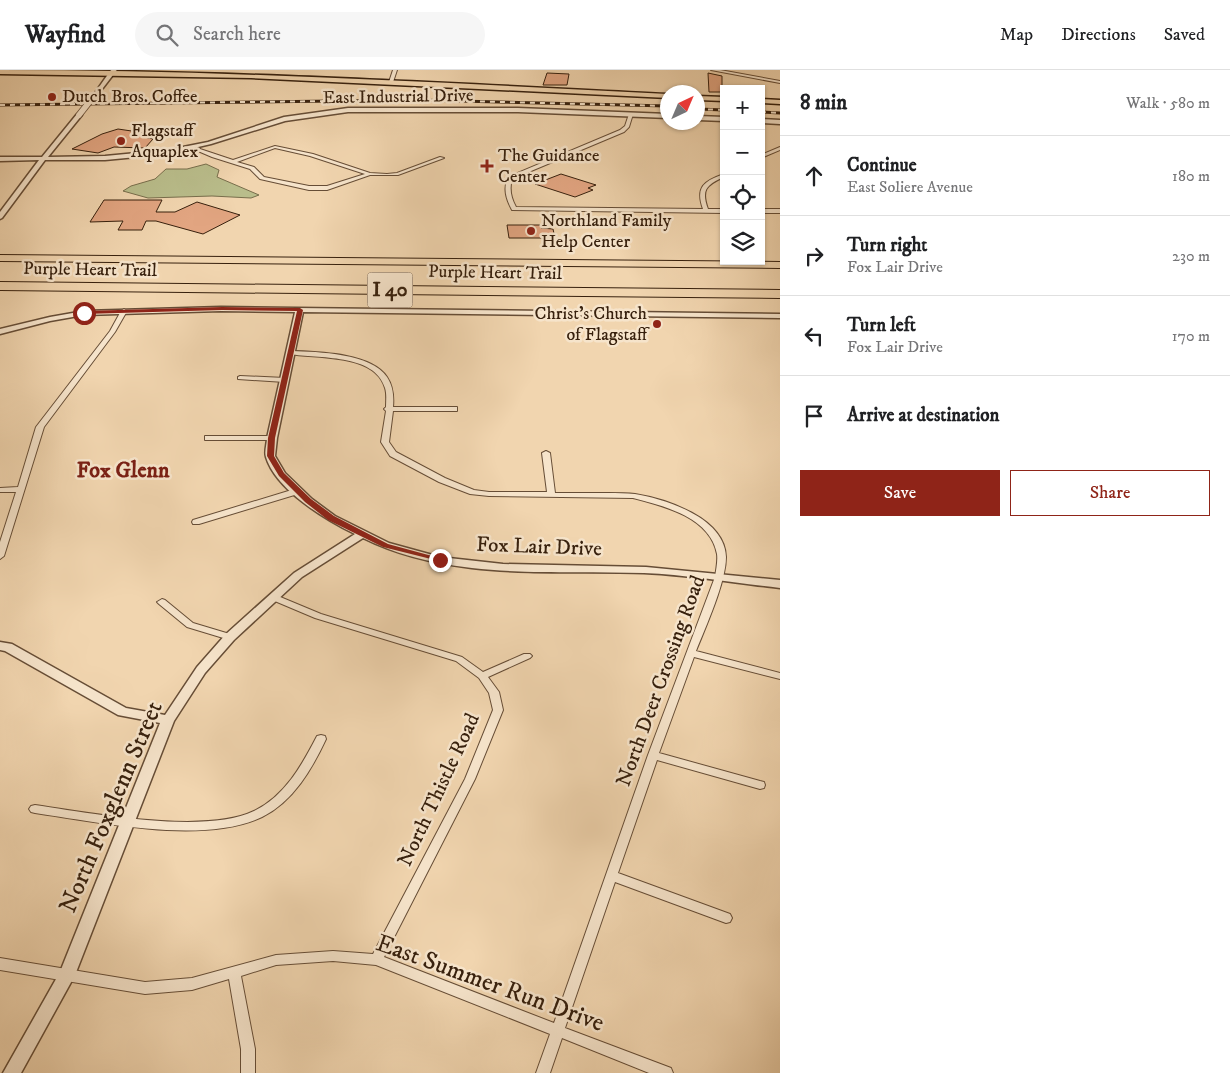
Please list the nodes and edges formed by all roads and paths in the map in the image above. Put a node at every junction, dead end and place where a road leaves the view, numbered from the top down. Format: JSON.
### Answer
{"nodes":[{"id":1,"x":114,"y":70,"type":"edge"},
{"id":2,"x":395,"y":70,"type":"edge"},
{"id":3,"x":713,"y":70,"type":"edge"},
{"id":4,"x":0,"y":72,"type":"edge"},
{"id":5,"x":391,"y":82,"type":"junction"},
{"id":6,"x":780,"y":82,"type":"edge"},
{"id":7,"x":660,"y":96,"type":"edge"},
{"id":8,"x":705,"y":98,"type":"edge"},
{"id":9,"x":720,"y":99,"type":"edge"},
{"id":10,"x":765,"y":101,"type":"edge"},
{"id":11,"x":780,"y":102,"type":"edge"},
{"id":12,"x":631,"y":114,"type":"junction"},
{"id":13,"x":660,"y":116,"type":"edge"},
{"id":14,"x":705,"y":118,"type":"edge"},
{"id":15,"x":720,"y":119,"type":"edge"},
{"id":16,"x":765,"y":121,"type":"edge"},
{"id":17,"x":780,"y":122,"type":"edge"},
{"id":18,"x":193,"y":147,"type":"junction"},
{"id":19,"x":780,"y":148,"type":"edge"},
{"id":20,"x":765,"y":155,"type":"edge"},
{"id":21,"x":0,"y":158,"type":"edge"},
{"id":22,"x":45,"y":158,"type":"junction"},
{"id":23,"x":442,"y":158,"type":"dead end"},
{"id":24,"x":235,"y":162,"type":"junction"},
{"id":25,"x":370,"y":174,"type":"junction"},
{"id":26,"x":722,"y":175,"type":"edge"},
{"id":27,"x":706,"y":211,"type":"junction"},
{"id":28,"x":720,"y":211,"type":"edge"},
{"id":29,"x":765,"y":211,"type":"edge"},
{"id":30,"x":780,"y":211,"type":"edge"},
{"id":31,"x":0,"y":217,"type":"edge"},
{"id":32,"x":0,"y":258,"type":"edge"},
{"id":33,"x":780,"y":265,"type":"edge"},
{"id":34,"x":0,"y":286,"type":"edge"},
{"id":35,"x":780,"y":294,"type":"edge"},
{"id":36,"x":300,"y":310,"type":"junction"},
{"id":37,"x":124,"y":311,"type":"junction"},
{"id":38,"x":780,"y":316,"type":"edge"},
{"id":39,"x":0,"y":332,"type":"edge"},
{"id":40,"x":292,"y":353,"type":"junction"},
{"id":41,"x":240,"y":378,"type":"dead end"},
{"id":42,"x":285,"y":380,"type":"junction"},
{"id":43,"x":388,"y":409,"type":"junction"},
{"id":44,"x":454,"y":409,"type":"dead end"},
{"id":45,"x":208,"y":438,"type":"dead end"},
{"id":46,"x":272,"y":438,"type":"junction"},
{"id":47,"x":546,"y":453,"type":"dead end"},
{"id":48,"x":20,"y":489,"type":"junction"},
{"id":49,"x":0,"y":490,"type":"edge"},
{"id":50,"x":298,"y":491,"type":"junction"},
{"id":51,"x":552,"y":494,"type":"junction"},
{"id":52,"x":196,"y":522,"type":"dead end"},
{"id":53,"x":363,"y":534,"type":"junction"},
{"id":54,"x":0,"y":556,"type":"edge"},
{"id":55,"x":720,"y":577,"type":"junction"},
{"id":56,"x":780,"y":584,"type":"edge"},
{"id":57,"x":273,"y":597,"type":"junction"},
{"id":58,"x":162,"y":602,"type":"dead end"},
{"id":59,"x":230,"y":637,"type":"junction"},
{"id":60,"x":0,"y":646,"type":"edge"},
{"id":61,"x":692,"y":653,"type":"junction"},
{"id":62,"x":527,"y":656,"type":"dead end"},
{"id":63,"x":482,"y":676,"type":"junction"},
{"id":64,"x":780,"y":676,"type":"edge"},
{"id":65,"x":168,"y":720,"type":"junction"},
{"id":66,"x":321,"y":739,"type":"dead end"},
{"id":67,"x":653,"y":755,"type":"junction"},
{"id":68,"x":760,"y":785,"type":"dead end"},
{"id":69,"x":34,"y":809,"type":"dead end"},
{"id":70,"x":128,"y":821,"type":"junction"},
{"id":71,"x":612,"y":876,"type":"junction"},
{"id":72,"x":726,"y":918,"type":"dead end"},
{"id":73,"x":376,"y":960,"type":"junction"},
{"id":74,"x":0,"y":964,"type":"edge"},
{"id":75,"x":234,"y":972,"type":"junction"},
{"id":76,"x":67,"y":975,"type":"junction"},
{"id":77,"x":559,"y":1030,"type":"junction"},
{"id":78,"x":12,"y":1073,"type":"edge"},
{"id":79,"x":248,"y":1073,"type":"edge"},
{"id":80,"x":543,"y":1073,"type":"edge"},
{"id":81,"x":666,"y":1073,"type":"edge"}],
"edges":[{"from":1,"to":4,"type":"main road"},
{"from":1,"to":5,"type":"main road"},
{"from":1,"to":22,"type":"street","bridge":true},
{"from":2,"to":5,"type":"street"},
{"from":3,"to":6,"type":"street"},
{"from":5,"to":7,"type":"main road"},
{"from":8,"to":9,"type":"main road"},
{"from":10,"to":11,"type":"main road"},
{"from":12,"to":13,"type":"street","name":"East Industrial Drive"},
{"from":12,"to":18,"type":"street","name":"East Industrial Drive"},
{"from":12,"to":27,"type":"street"},
{"from":14,"to":15,"type":"street"},
{"from":16,"to":17,"type":"street"},
{"from":18,"to":22,"type":"street","name":"East Industrial Drive"},
{"from":18,"to":24,"type":"street"},
{"from":19,"to":20,"type":"street"},
{"from":21,"to":22,"type":"street","name":"East Industrial Drive"},
{"from":22,"to":31,"type":"street"},
{"from":23,"to":25,"type":"street"},
{"from":24,"to":25,"type":"street"},
{"from":24,"to":25,"type":"street"},
{"from":26,"to":27,"type":"street"},
{"from":27,"to":28,"type":"street"},
{"from":29,"to":30,"type":"street"},
{"from":32,"to":33,"type":"highway","name":"Purple Heart Trail","number":"I 40"},
{"from":34,"to":35,"type":"highway","name":"Purple Heart Trail","number":"I 40"},
{"from":36,"to":37,"type":"street"},
{"from":36,"to":38,"type":"street"},
{"from":36,"to":40,"type":"street","name":"Fox Lair Drive"},
{"from":37,"to":39,"type":"street"},
{"from":37,"to":48,"type":"street"},
{"from":40,"to":42,"type":"street","name":"Fox Lair Drive"},
{"from":40,"to":43,"type":"street","name":"North Deer Crossing Road"},
{"from":41,"to":42,"type":"street"},
{"from":42,"to":46,"type":"street","name":"Fox Lair Drive"},
{"from":43,"to":44,"type":"street"},
{"from":43,"to":51,"type":"street","name":"North Deer Crossing Road"},
{"from":45,"to":46,"type":"street"},
{"from":46,"to":50,"type":"street","name":"Fox Lair Drive"},
{"from":47,"to":51,"type":"street"},
{"from":48,"to":49,"type":"street"},
{"from":48,"to":54,"type":"street"},
{"from":50,"to":52,"type":"street"},
{"from":50,"to":53,"type":"street","name":"Fox Lair Drive"},
{"from":51,"to":55,"type":"street","name":"North Deer Crossing Road"},
{"from":53,"to":55,"type":"street","name":"Fox Lair Drive"},
{"from":53,"to":57,"type":"street","name":"North Foxglenn Street"},
{"from":55,"to":56,"type":"street","name":"Fox Lair Drive"},
{"from":55,"to":61,"type":"street","name":"North Deer Crossing Road"},
{"from":57,"to":59,"type":"street","name":"North Foxglenn Street"},
{"from":57,"to":63,"type":"street","name":"North Thistle Road"},
{"from":58,"to":59,"type":"street"},
{"from":59,"to":65,"type":"street","name":"North Foxglenn Street"},
{"from":60,"to":65,"type":"street"},
{"from":61,"to":64,"type":"street"},
{"from":61,"to":67,"type":"street","name":"North Deer Crossing Road"},
{"from":62,"to":63,"type":"street"},
{"from":63,"to":73,"type":"street","name":"North Thistle Road"},
{"from":65,"to":70,"type":"street","name":"North Foxglenn Street"},
{"from":66,"to":70,"type":"street"},
{"from":67,"to":68,"type":"street"},
{"from":67,"to":71,"type":"street","name":"North Deer Crossing Road"},
{"from":69,"to":70,"type":"street"},
{"from":70,"to":76,"type":"street","name":"North Foxglenn Street"},
{"from":71,"to":72,"type":"street"},
{"from":71,"to":77,"type":"street","name":"North Deer Crossing Road"},
{"from":73,"to":75,"type":"street","name":"East Summer Run Drive"},
{"from":73,"to":77,"type":"street","name":"East Summer Run Drive"},
{"from":74,"to":76,"type":"street","name":"East Summer Run Drive"},
{"from":75,"to":76,"type":"street","name":"East Summer Run Drive"},
{"from":75,"to":79,"type":"street"},
{"from":76,"to":78,"type":"street","name":"North Foxglenn Street"},
{"from":77,"to":80,"type":"street","name":"North Deer Crossing Road"},
{"from":77,"to":81,"type":"street","name":"East Summer Run Drive"}]}
